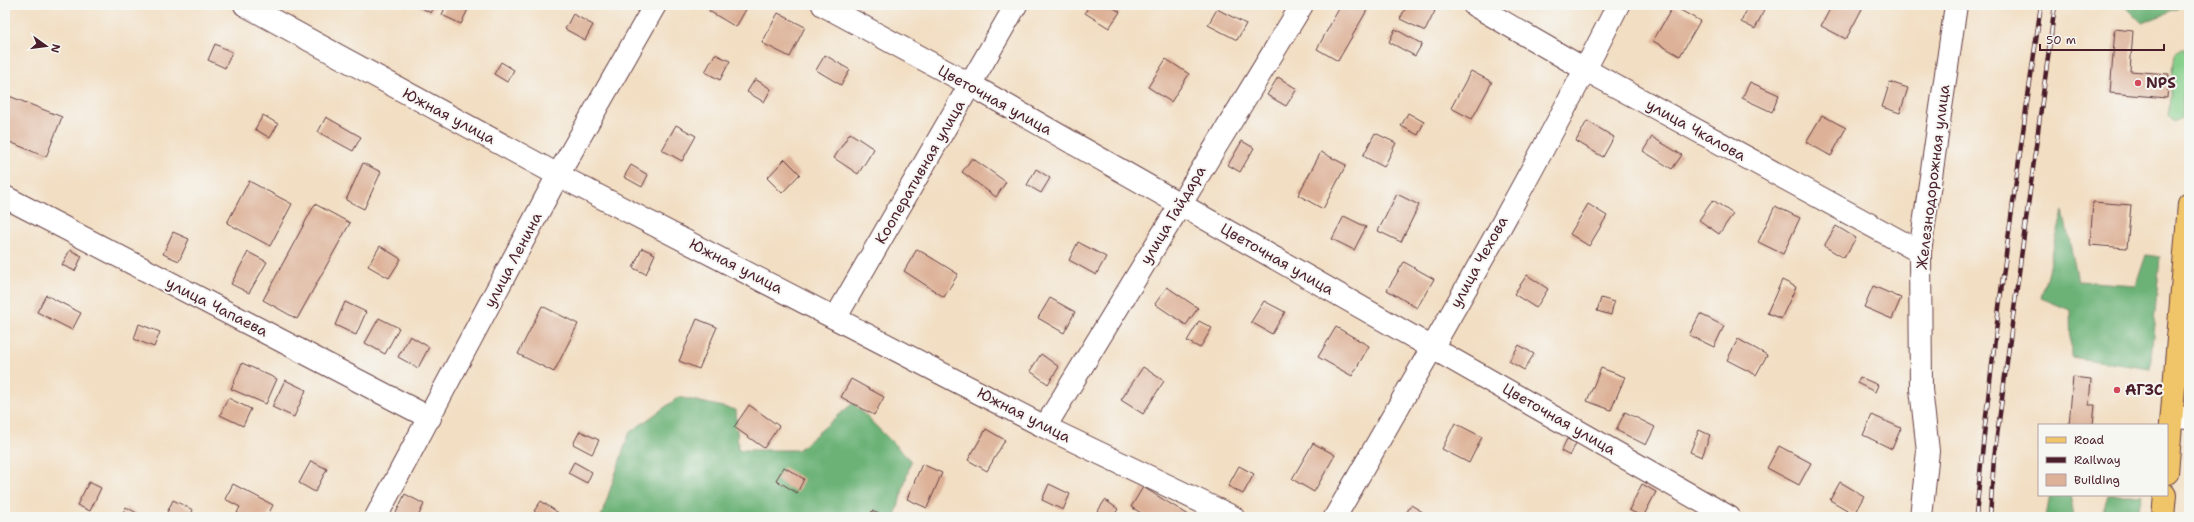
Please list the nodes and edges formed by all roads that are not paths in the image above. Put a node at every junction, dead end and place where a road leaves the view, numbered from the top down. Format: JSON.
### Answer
{"nodes":[{"id":1,"x":245,"y":5,"type":"edge"},
{"id":2,"x":655,"y":5,"type":"edge"},
{"id":3,"x":823,"y":5,"type":"edge"},
{"id":4,"x":1016,"y":5,"type":"edge"},
{"id":5,"x":1302,"y":5,"type":"edge"},
{"id":6,"x":1474,"y":5,"type":"edge"},
{"id":7,"x":1618,"y":5,"type":"edge"},
{"id":8,"x":1956,"y":5,"type":"edge"},
{"id":9,"x":1586,"y":70,"type":"junction"},
{"id":10,"x":971,"y":85,"type":"junction"},
{"id":11,"x":558,"y":175,"type":"junction"},
{"id":12,"x":5,"y":197,"type":"edge"},
{"id":13,"x":1180,"y":204,"type":"junction"},
{"id":14,"x":2189,"y":208,"type":"edge"},
{"id":15,"x":1920,"y":252,"type":"junction"},
{"id":16,"x":836,"y":317,"type":"junction"},
{"id":17,"x":1432,"y":347,"type":"junction"},
{"id":18,"x":430,"y":418,"type":"junction"},
{"id":19,"x":2181,"y":418,"type":"edge"},
{"id":20,"x":1045,"y":427,"type":"junction"},
{"id":21,"x":2168,"y":469,"type":"edge"},
{"id":22,"x":2165,"y":496,"type":"edge"},
{"id":23,"x":376,"y":517,"type":"edge"},
{"id":24,"x":1233,"y":517,"type":"edge"},
{"id":25,"x":1335,"y":517,"type":"edge"},
{"id":26,"x":1729,"y":517,"type":"edge"},
{"id":27,"x":1921,"y":517,"type":"edge"},
{"id":28,"x":2163,"y":517,"type":"edge"}],
"edges":[{"from":1,"to":11,"type":"street","name":"Южная улица"},
{"from":2,"to":11,"type":"street","name":"улица Ленина"},
{"from":3,"to":10,"type":"street","name":"Цветочная улица"},
{"from":4,"to":10,"type":"street","name":"Кооперативная улица"},
{"from":5,"to":13,"type":"street","name":"улица Гайдара"},
{"from":6,"to":9,"type":"street","name":"улица Чкалова"},
{"from":7,"to":9,"type":"street","name":"улица Чехова"},
{"from":8,"to":15,"type":"street","name":"Железнодорожная улица"},
{"from":9,"to":15,"type":"street","name":"улица Чкалова"},
{"from":9,"to":17,"type":"street","name":"улица Чехова"},
{"from":10,"to":13,"type":"street","name":"Цветочная улица"},
{"from":10,"to":16,"type":"street","name":"Кооперативная улица"},
{"from":11,"to":16,"type":"street","name":"Южная улица"},
{"from":11,"to":18,"type":"street","name":"улица Ленина"},
{"from":12,"to":18,"type":"street","name":"улица Чапаева"},
{"from":13,"to":17,"type":"street","name":"Цветочная улица"},
{"from":13,"to":20,"type":"street","name":"улица Гайдара"},
{"from":14,"to":19,"type":"main road"},
{"from":15,"to":27,"type":"street","name":"Железнодорожная улица"},
{"from":16,"to":20,"type":"street","name":"Южная улица"},
{"from":17,"to":25,"type":"street","name":"улица Чехова"},
{"from":17,"to":26,"type":"street","name":"Цветочная улица"},
{"from":18,"to":23,"type":"street","name":"улица Ленина"},
{"from":19,"to":21,"type":"main road"},
{"from":20,"to":24,"type":"street","name":"Южная улица"},
{"from":22,"to":28,"type":"main road"}]}
